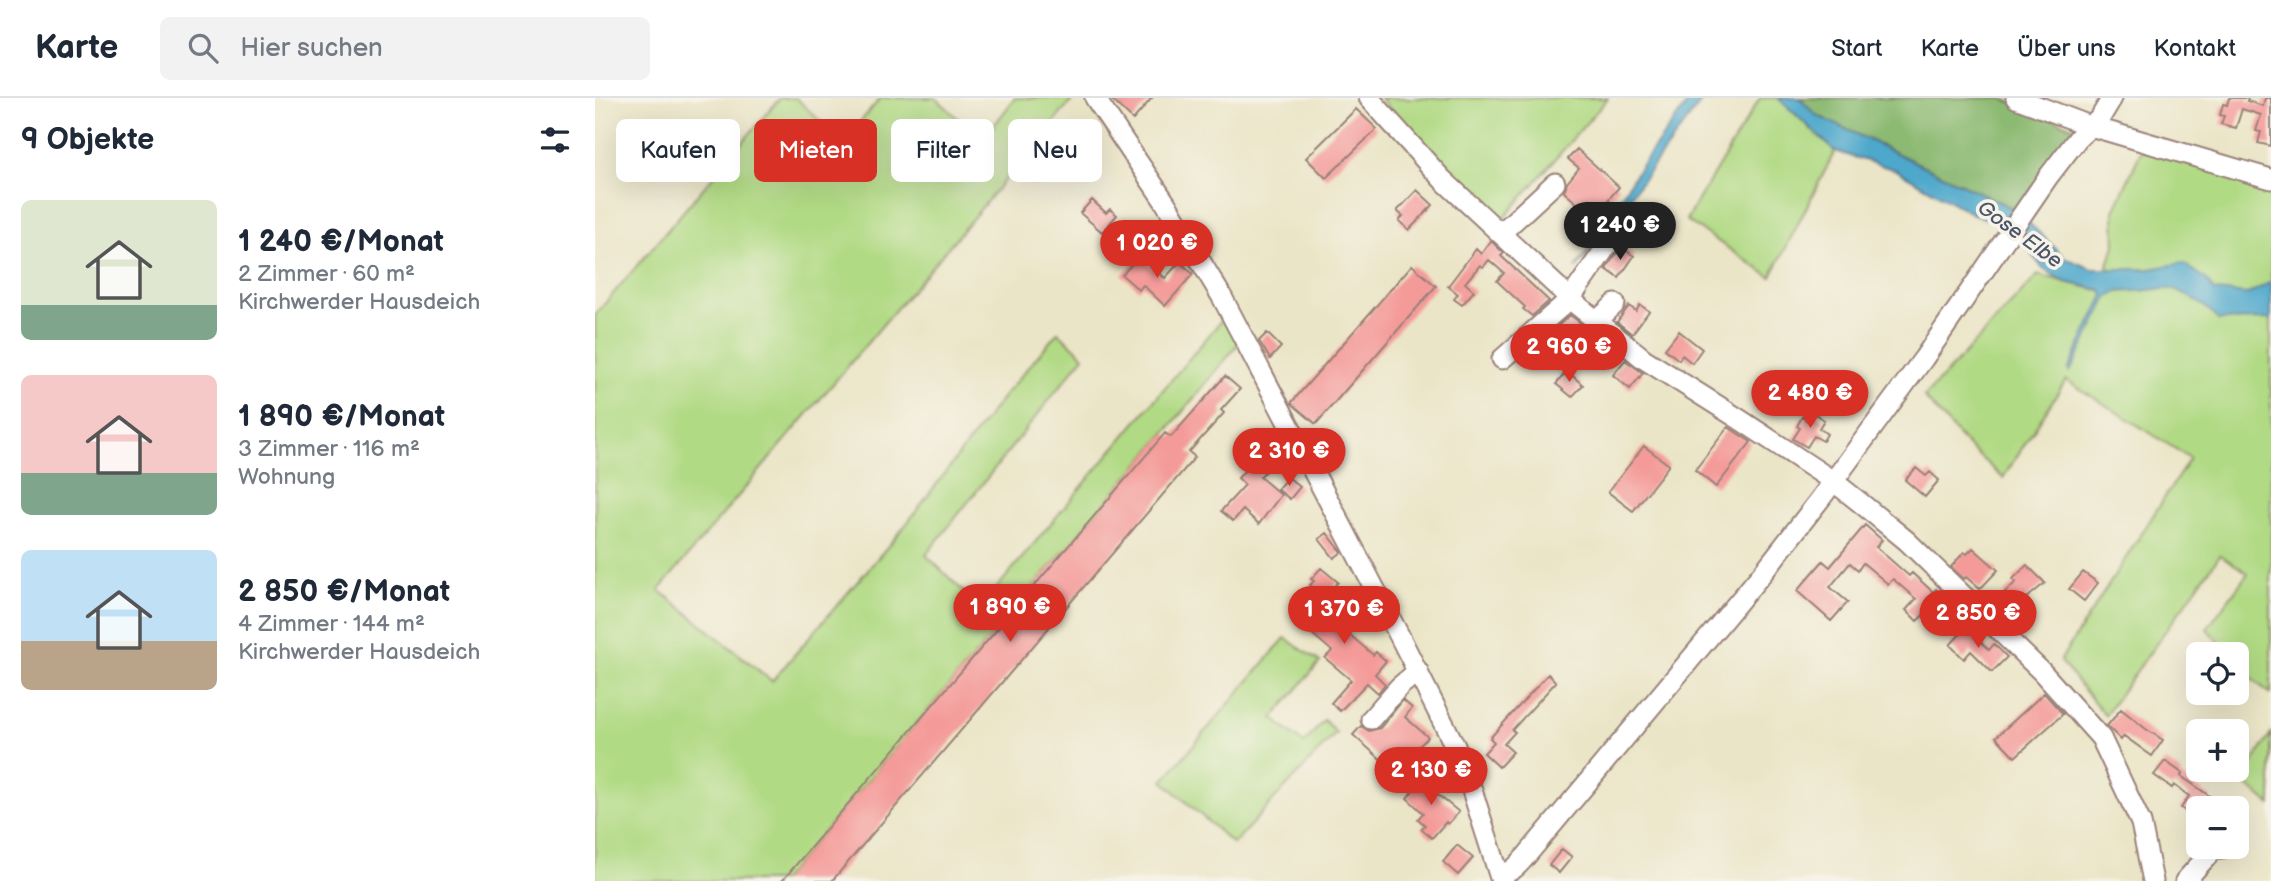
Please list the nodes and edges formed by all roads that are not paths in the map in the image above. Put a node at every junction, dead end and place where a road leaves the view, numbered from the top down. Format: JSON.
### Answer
{"nodes":[{"id":1,"x":1095,"y":98,"type":"edge"},
{"id":2,"x":1369,"y":98,"type":"edge"},
{"id":3,"x":2112,"y":98,"type":"edge"},
{"id":4,"x":2024,"y":99,"type":"edge"},
{"id":5,"x":2090,"y":126,"type":"junction"},
{"id":6,"x":2271,"y":179,"type":"edge"},
{"id":7,"x":1555,"y":183,"type":"dead end"},
{"id":8,"x":1623,"y":222,"type":"dead end"},
{"id":9,"x":1501,"y":233,"type":"junction"},
{"id":10,"x":1570,"y":299,"type":"junction"},
{"id":11,"x":1615,"y":304,"type":"dead end"},
{"id":12,"x":1597,"y":321,"type":"junction"},
{"id":13,"x":1502,"y":359,"type":"dead end"},
{"id":14,"x":1833,"y":481,"type":"junction"},
{"id":15,"x":1417,"y":671,"type":"junction"},
{"id":16,"x":1371,"y":719,"type":"dead end"},
{"id":17,"x":2206,"y":859,"type":"edge"},
{"id":18,"x":1500,"y":877,"type":"edge"},
{"id":19,"x":2153,"y":881,"type":"edge"},
{"id":20,"x":2185,"y":881,"type":"edge"}],
"edges":[{"from":1,"to":15,"type":"street"},
{"from":2,"to":9,"type":"street"},
{"from":3,"to":5,"type":"street"},
{"from":4,"to":5,"type":"street"},
{"from":5,"to":6,"type":"street"},
{"from":5,"to":14,"type":"street"},
{"from":7,"to":9,"type":"street"},
{"from":8,"to":10,"type":"street"},
{"from":9,"to":10,"type":"street"},
{"from":10,"to":12,"type":"street"},
{"from":10,"to":13,"type":"street"},
{"from":11,"to":12,"type":"street"},
{"from":12,"to":14,"type":"street"},
{"from":14,"to":18,"type":"street"},
{"from":14,"to":19,"type":"street"},
{"from":15,"to":16,"type":"street"},
{"from":15,"to":18,"type":"street"},
{"from":17,"to":20,"type":"street"}]}
